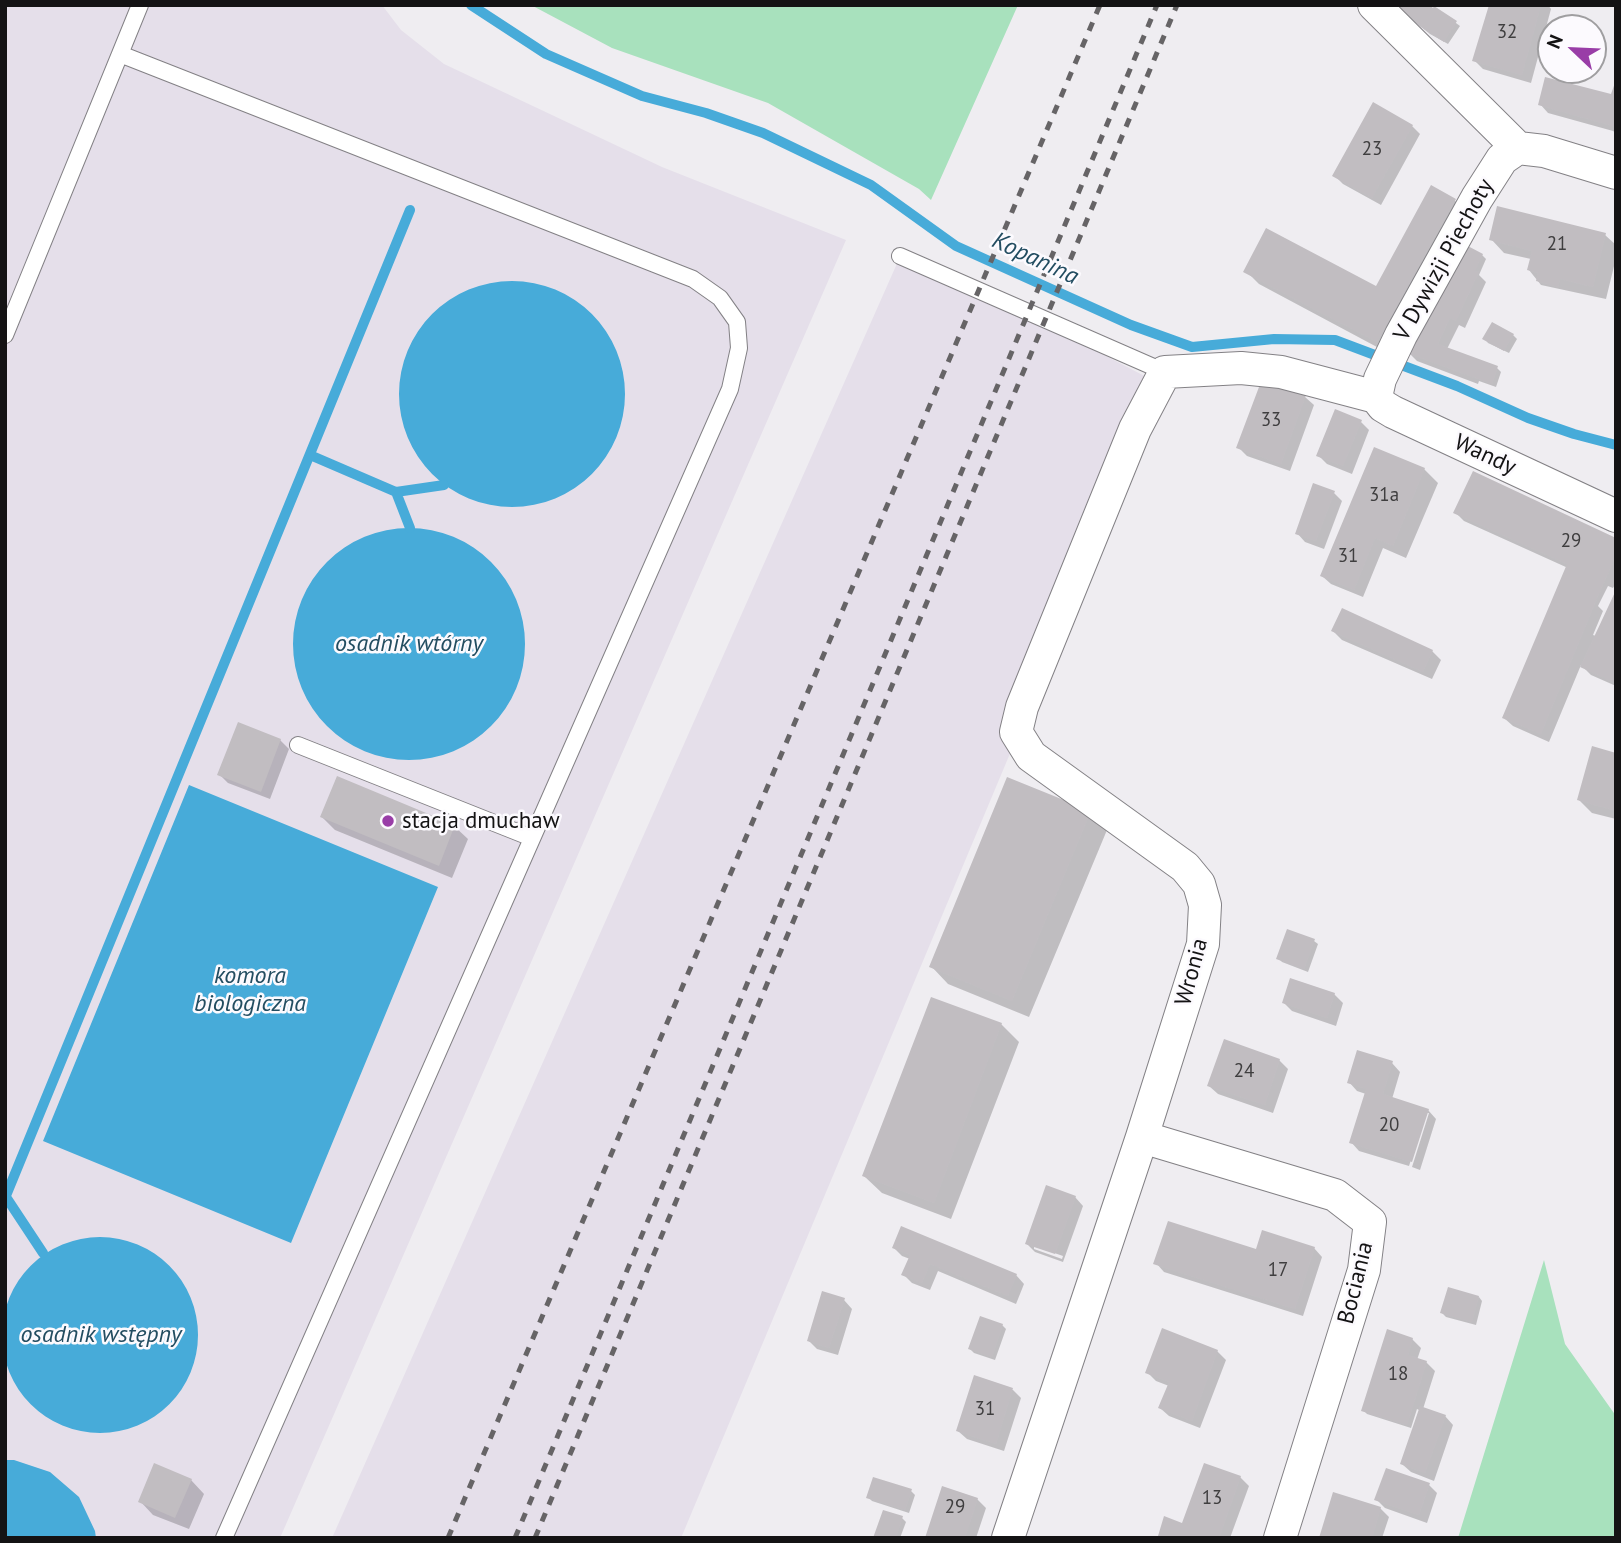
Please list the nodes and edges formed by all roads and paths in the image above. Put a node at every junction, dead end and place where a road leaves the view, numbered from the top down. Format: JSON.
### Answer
{"nodes":[{"id":1,"x":140,"y":5,"type":"edge"},
{"id":2,"x":1374,"y":5,"type":"edge"},
{"id":3,"x":120,"y":54,"type":"junction"},
{"id":4,"x":1518,"y":148,"type":"junction"},
{"id":5,"x":1616,"y":173,"type":"edge"},
{"id":6,"x":900,"y":256,"type":"dead end"},
{"id":7,"x":5,"y":335,"type":"edge"},
{"id":8,"x":1165,"y":372,"type":"junction"},
{"id":9,"x":1378,"y":388,"type":"junction"},
{"id":10,"x":1616,"y":516,"type":"edge"},
{"id":11,"x":298,"y":745,"type":"dead end"},
{"id":12,"x":532,"y":838,"type":"junction"},
{"id":13,"x":1142,"y":1137,"type":"junction"},
{"id":14,"x":224,"y":1538,"type":"edge"},
{"id":15,"x":1008,"y":1538,"type":"edge"},
{"id":16,"x":1280,"y":1538,"type":"edge"}],
"edges":[{"from":1,"to":3,"type":"lane"},
{"from":2,"to":4,"type":"street"},
{"from":3,"to":7,"type":"lane"},
{"from":3,"to":12,"type":"lane"},
{"from":4,"to":5,"type":"street"},
{"from":4,"to":9,"type":"street","name":"V Dywizji Piechoty"},
{"from":6,"to":8,"type":"lane"},
{"from":8,"to":9,"type":"street"},
{"from":8,"to":13,"type":"street","name":"Wronia"},
{"from":9,"to":10,"type":"street","name":"Wandy"},
{"from":11,"to":12,"type":"lane"},
{"from":12,"to":14,"type":"lane"},
{"from":13,"to":15,"type":"street","name":"Wronia"},
{"from":13,"to":16,"type":"street","name":"Bociania"}]}
